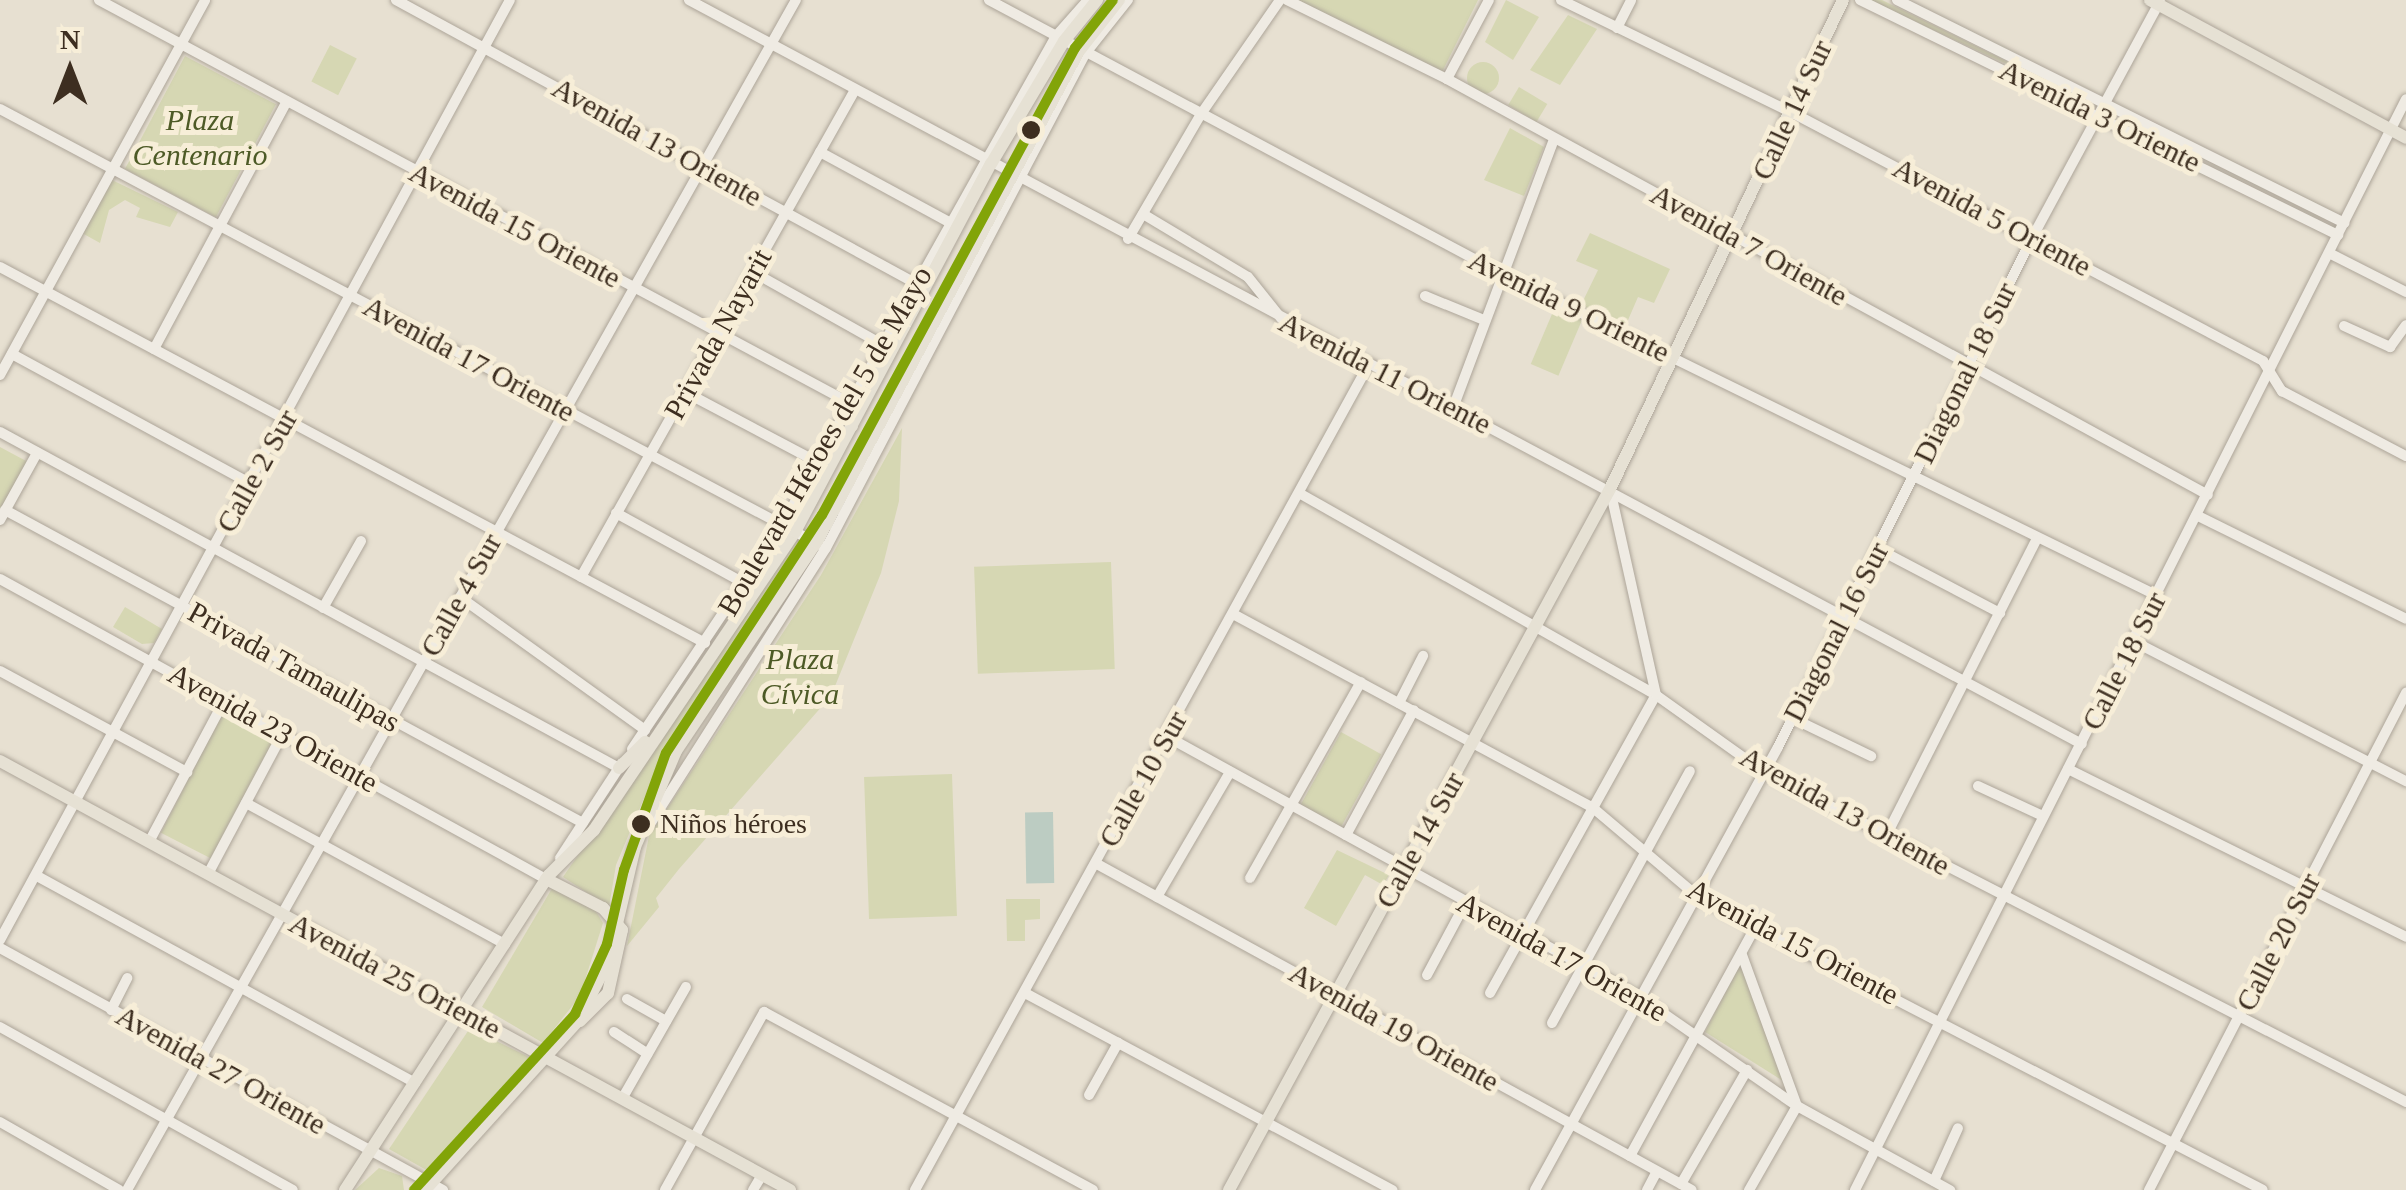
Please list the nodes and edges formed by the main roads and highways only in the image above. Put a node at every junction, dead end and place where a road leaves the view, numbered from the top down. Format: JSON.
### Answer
{"nodes":[{"id":1,"x":1097,"y":0,"type":"edge"},
{"id":2,"x":1118,"y":0,"type":"edge"},
{"id":3,"x":1843,"y":0,"type":"edge"},
{"id":4,"x":2156,"y":2,"type":"edge"},
{"id":5,"x":2406,"y":138,"type":"edge"},
{"id":6,"x":850,"y":403,"type":"road end"},
{"id":7,"x":853,"y":428,"type":"junction"},
{"id":8,"x":664,"y":722,"type":"junction"},
{"id":9,"x":0,"y":761,"type":"edge"},
{"id":10,"x":619,"y":768,"type":"road end"},
{"id":11,"x":548,"y":877,"type":"junction"},
{"id":12,"x":616,"y":923,"type":"junction"},
{"id":13,"x":461,"y":1010,"type":"junction"},
{"id":14,"x":547,"y":1058,"type":"junction"},
{"id":15,"x":433,"y":1188,"type":"edge"},
{"id":16,"x":345,"y":1190,"type":"edge"},
{"id":17,"x":790,"y":1190,"type":"edge"},
{"id":18,"x":1229,"y":1190,"type":"edge"}],
"edges":[{"from":1,"to":7,"type":"main road","name":"Boulevard Héroes del 5 de Mayo"},
{"from":2,"to":12,"type":"main road","name":"Boulevard Héroes del 5 de Mayo"},
{"from":3,"to":18,"type":"main road","name":"Calle 14 Sur"},
{"from":4,"to":5,"type":"main road"},
{"from":6,"to":7,"type":"main road"},
{"from":7,"to":8,"type":"main road","name":"Boulevard Héroes del 5 de Mayo"},
{"from":8,"to":10,"type":"main road"},
{"from":8,"to":11,"type":"main road","name":"Boulevard Héroes del 5 de Mayo"},
{"from":9,"to":13,"type":"main road","name":"Avenida 25 Oriente"},
{"from":11,"to":12,"type":"main road"},
{"from":11,"to":13,"type":"main road","name":"Boulevard Héroes del 5 de Mayo"},
{"from":12,"to":14,"type":"main road","name":"Boulevard Héroes del 5 de Mayo"},
{"from":13,"to":14,"type":"main road","name":"Avenida 25 Oriente"},
{"from":13,"to":16,"type":"main road","name":"Boulevard Héroes del 5 de Mayo"},
{"from":14,"to":15,"type":"main road"},
{"from":14,"to":17,"type":"main road","name":"Avenida 25 Oriente"}]}
